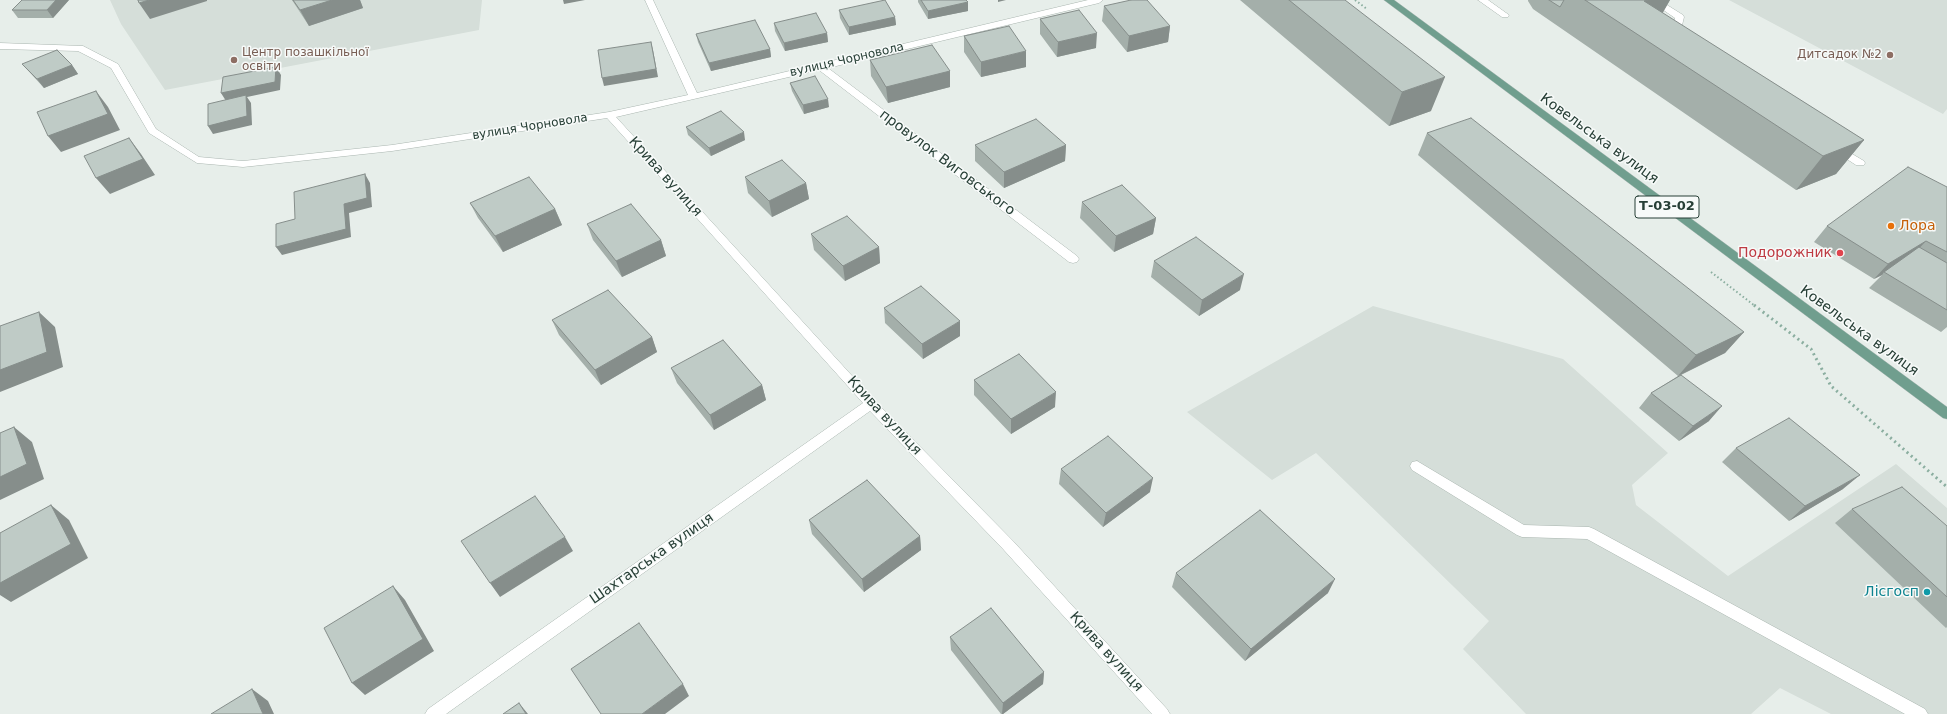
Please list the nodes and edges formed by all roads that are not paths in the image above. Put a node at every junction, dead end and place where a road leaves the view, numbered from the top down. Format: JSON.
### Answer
{"nodes":[{"id":1,"x":649,"y":0,"type":"edge"},
{"id":2,"x":1099,"y":0,"type":"edge"},
{"id":3,"x":1388,"y":0,"type":"edge"},
{"id":4,"x":1482,"y":0,"type":"edge"},
{"id":5,"x":1653,"y":0,"type":"edge"},
{"id":6,"x":1505,"y":15,"type":"dead end"},
{"id":7,"x":0,"y":46,"type":"edge"},
{"id":8,"x":1681,"y":47,"type":"edge"},
{"id":9,"x":821,"y":66,"type":"junction"},
{"id":10,"x":694,"y":97,"type":"junction"},
{"id":11,"x":609,"y":115,"type":"junction"},
{"id":12,"x":1827,"y":142,"type":"edge"},
{"id":13,"x":1860,"y":163,"type":"dead end"},
{"id":14,"x":1073,"y":259,"type":"dead end"},
{"id":15,"x":871,"y":404,"type":"junction"},
{"id":16,"x":1947,"y":414,"type":"edge"},
{"id":17,"x":1417,"y":466,"type":"dead end"},
{"id":18,"x":433,"y":714,"type":"edge"},
{"id":19,"x":1162,"y":714,"type":"edge"},
{"id":20,"x":1920,"y":714,"type":"edge"}],
"edges":[{"from":1,"to":10,"type":"street"},
{"from":2,"to":9,"type":"street","name":"вулиця Чорновола"},
{"from":3,"to":16,"type":"main road","name":"Ковельська вулиця","number":"Т-03-02"},
{"from":4,"to":6,"type":"street"},
{"from":5,"to":8,"type":"street"},
{"from":7,"to":11,"type":"street","name":"вулиця Чорновола"},
{"from":9,"to":10,"type":"street","name":"вулиця Чорновола"},
{"from":9,"to":14,"type":"street","name":"провулок Виговського"},
{"from":10,"to":11,"type":"street","name":"вулиця Чорновола"},
{"from":11,"to":15,"type":"street","name":"Крива вулиця"},
{"from":12,"to":13,"type":"street"},
{"from":15,"to":18,"type":"street","name":"Шахтарська вулиця"},
{"from":15,"to":19,"type":"street","name":"Крива вулиця"},
{"from":17,"to":20,"type":"street"}]}
